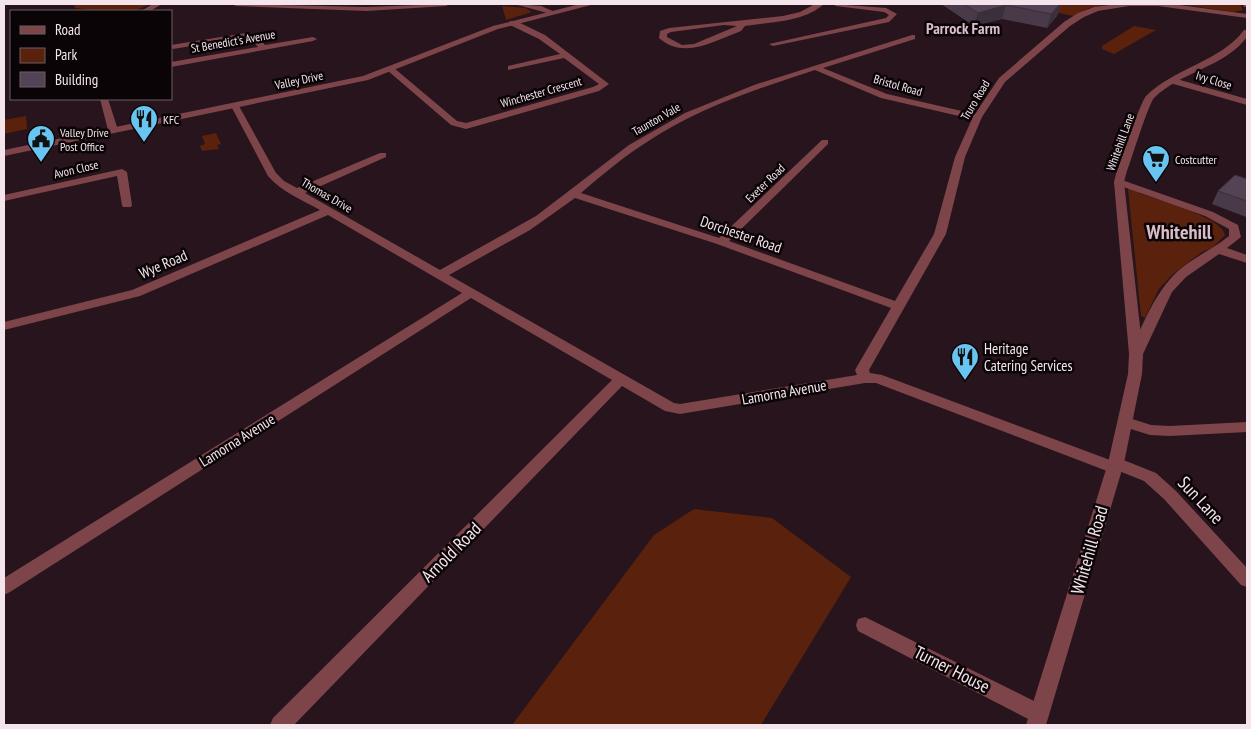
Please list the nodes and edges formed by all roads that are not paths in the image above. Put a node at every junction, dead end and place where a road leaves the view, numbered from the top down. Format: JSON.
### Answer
{"nodes":[{"id":1,"x":158,"y":4,"type":"edge"},
{"id":2,"x":236,"y":4,"type":"edge"},
{"id":3,"x":446,"y":4,"type":"edge"},
{"id":4,"x":518,"y":4,"type":"edge"},
{"id":5,"x":591,"y":4,"type":"edge"},
{"id":6,"x":820,"y":4,"type":"edge"},
{"id":7,"x":836,"y":4,"type":"edge"},
{"id":8,"x":147,"y":10,"type":"edge"},
{"id":9,"x":551,"y":12,"type":"junction"},
{"id":10,"x":1247,"y":16,"type":"edge"},
{"id":11,"x":513,"y":22,"type":"junction"},
{"id":12,"x":742,"y":24,"type":"junction"},
{"id":13,"x":1247,"y":32,"type":"edge"},
{"id":14,"x":912,"y":37,"type":"dead end"},
{"id":15,"x":313,"y":39,"type":"dead end"},
{"id":16,"x":774,"y":44,"type":"dead end"},
{"id":17,"x":173,"y":47,"type":"dead end"},
{"id":18,"x":263,"y":48,"type":"junction"},
{"id":19,"x":565,"y":54,"type":"junction"},
{"id":20,"x":172,"y":65,"type":"edge"},
{"id":21,"x":511,"y":68,"type":"dead end"},
{"id":22,"x":816,"y":68,"type":"junction"},
{"id":23,"x":391,"y":70,"type":"junction"},
{"id":24,"x":1173,"y":81,"type":"junction"},
{"id":25,"x":104,"y":100,"type":"edge"},
{"id":26,"x":1247,"y":102,"type":"edge"},
{"id":27,"x":235,"y":106,"type":"junction"},
{"id":28,"x":977,"y":117,"type":"junction"},
{"id":29,"x":113,"y":130,"type":"junction"},
{"id":30,"x":825,"y":142,"type":"dead end"},
{"id":31,"x":4,"y":153,"type":"edge"},
{"id":32,"x":386,"y":154,"type":"dead end"},
{"id":33,"x":1119,"y":182,"type":"junction"},
{"id":34,"x":295,"y":193,"type":"junction"},
{"id":35,"x":572,"y":194,"type":"junction"},
{"id":36,"x":4,"y":198,"type":"edge"},
{"id":37,"x":128,"y":205,"type":"dead end"},
{"id":38,"x":328,"y":211,"type":"junction"},
{"id":39,"x":721,"y":242,"type":"junction"},
{"id":40,"x":1220,"y":250,"type":"junction"},
{"id":41,"x":1247,"y":259,"type":"edge"},
{"id":42,"x":439,"y":275,"type":"junction"},
{"id":43,"x":470,"y":293,"type":"junction"},
{"id":44,"x":898,"y":306,"type":"junction"},
{"id":45,"x":4,"y":326,"type":"edge"},
{"id":46,"x":1136,"y":354,"type":"junction"},
{"id":47,"x":1135,"y":374,"type":"joint"},
{"id":48,"x":865,"y":378,"type":"junction"},
{"id":49,"x":621,"y":379,"type":"junction"},
{"id":50,"x":1126,"y":422,"type":"junction"},
{"id":51,"x":1247,"y":427,"type":"edge"},
{"id":52,"x":1114,"y":465,"type":"junction"},
{"id":53,"x":1239,"y":561,"type":"edge"},
{"id":54,"x":1247,"y":580,"type":"edge"},
{"id":55,"x":4,"y":587,"type":"edge"},
{"id":56,"x":865,"y":625,"type":"dead end"},
{"id":57,"x":1038,"y":720,"type":"edge"},
{"id":58,"x":280,"y":725,"type":"edge"}],
"edges":[{"from":1,"to":8,"type":"street"},
{"from":2,"to":3,"type":"street"},
{"from":4,"to":9,"type":"street"},
{"from":5,"to":9,"type":"street","name":"Valley Drive"},
{"from":6,"to":12,"type":"street"},
{"from":7,"to":16,"type":"street"},
{"from":9,"to":11,"type":"street","name":"Valley Drive"},
{"from":10,"to":28,"type":"street","name":"Truro Road"},
{"from":11,"to":19,"type":"street","name":"Winchester Crescent"},
{"from":11,"to":23,"type":"street","name":"Valley Drive"},
{"from":12,"to":12,"type":"street"},
{"from":13,"to":24,"type":"street","name":"Whitehill Lane"},
{"from":14,"to":22,"type":"street","name":"Taunton Vale"},
{"from":15,"to":18,"type":"street","name":"St Benedict's Avenue"},
{"from":17,"to":18,"type":"street"},
{"from":18,"to":20,"type":"street","name":"St Benedict's Avenue"},
{"from":19,"to":21,"type":"street"},
{"from":19,"to":23,"type":"street","name":"Winchester Crescent"},
{"from":22,"to":28,"type":"street","name":"Bristol Road"},
{"from":22,"to":35,"type":"street","name":"Taunton Vale"},
{"from":23,"to":27,"type":"street","name":"Valley Drive"},
{"from":24,"to":26,"type":"street","name":"Ivy Close"},
{"from":24,"to":33,"type":"street","name":"Whitehill Lane"},
{"from":25,"to":29,"type":"street"},
{"from":27,"to":29,"type":"street","name":"Valley Drive"},
{"from":27,"to":34,"type":"street","name":"Thomas Drive"},
{"from":28,"to":44,"type":"street","name":"Truro Road"},
{"from":29,"to":31,"type":"street","name":"Valley Drive"},
{"from":30,"to":39,"type":"street","name":"Exeter Road"},
{"from":32,"to":34,"type":"street"},
{"from":33,"to":40,"type":"street"},
{"from":33,"to":46,"type":"street","name":"Whitehill Lane"},
{"from":34,"to":38,"type":"street","name":"Thomas Drive"},
{"from":35,"to":39,"type":"street","name":"Dorchester Road"},
{"from":35,"to":42,"type":"street","name":"Taunton Vale"},
{"from":36,"to":37,"type":"street","name":"Avon Close"},
{"from":38,"to":42,"type":"street","name":"Thomas Drive"},
{"from":38,"to":45,"type":"street","name":"Wye Road"},
{"from":39,"to":44,"type":"street","name":"Dorchester Road"},
{"from":40,"to":41,"type":"street"},
{"from":40,"to":46,"type":"street"},
{"from":42,"to":43,"type":"street","name":"Lamorna Avenue"},
{"from":43,"to":49,"type":"street","name":"Lamorna Avenue"},
{"from":43,"to":55,"type":"street","name":"Lamorna Avenue"},
{"from":44,"to":48,"type":"street","name":"Truro Road"},
{"from":46,"to":47,"type":"street","name":"Whitehill Lane"},
{"from":47,"to":50,"type":"street","name":"Whitehill Road"},
{"from":48,"to":49,"type":"street","name":"Lamorna Avenue"},
{"from":48,"to":52,"type":"street","name":"Lamorna Avenue"},
{"from":49,"to":58,"type":"street","name":"Arnold Road"},
{"from":50,"to":51,"type":"street"},
{"from":50,"to":52,"type":"street","name":"Whitehill Road"},
{"from":52,"to":53,"type":"street","name":"Sun Lane"},
{"from":52,"to":57,"type":"street","name":"Whitehill Road"},
{"from":53,"to":54,"type":"street","name":"Sun Lane"},
{"from":56,"to":57,"type":"street","name":"Turner House"}]}
